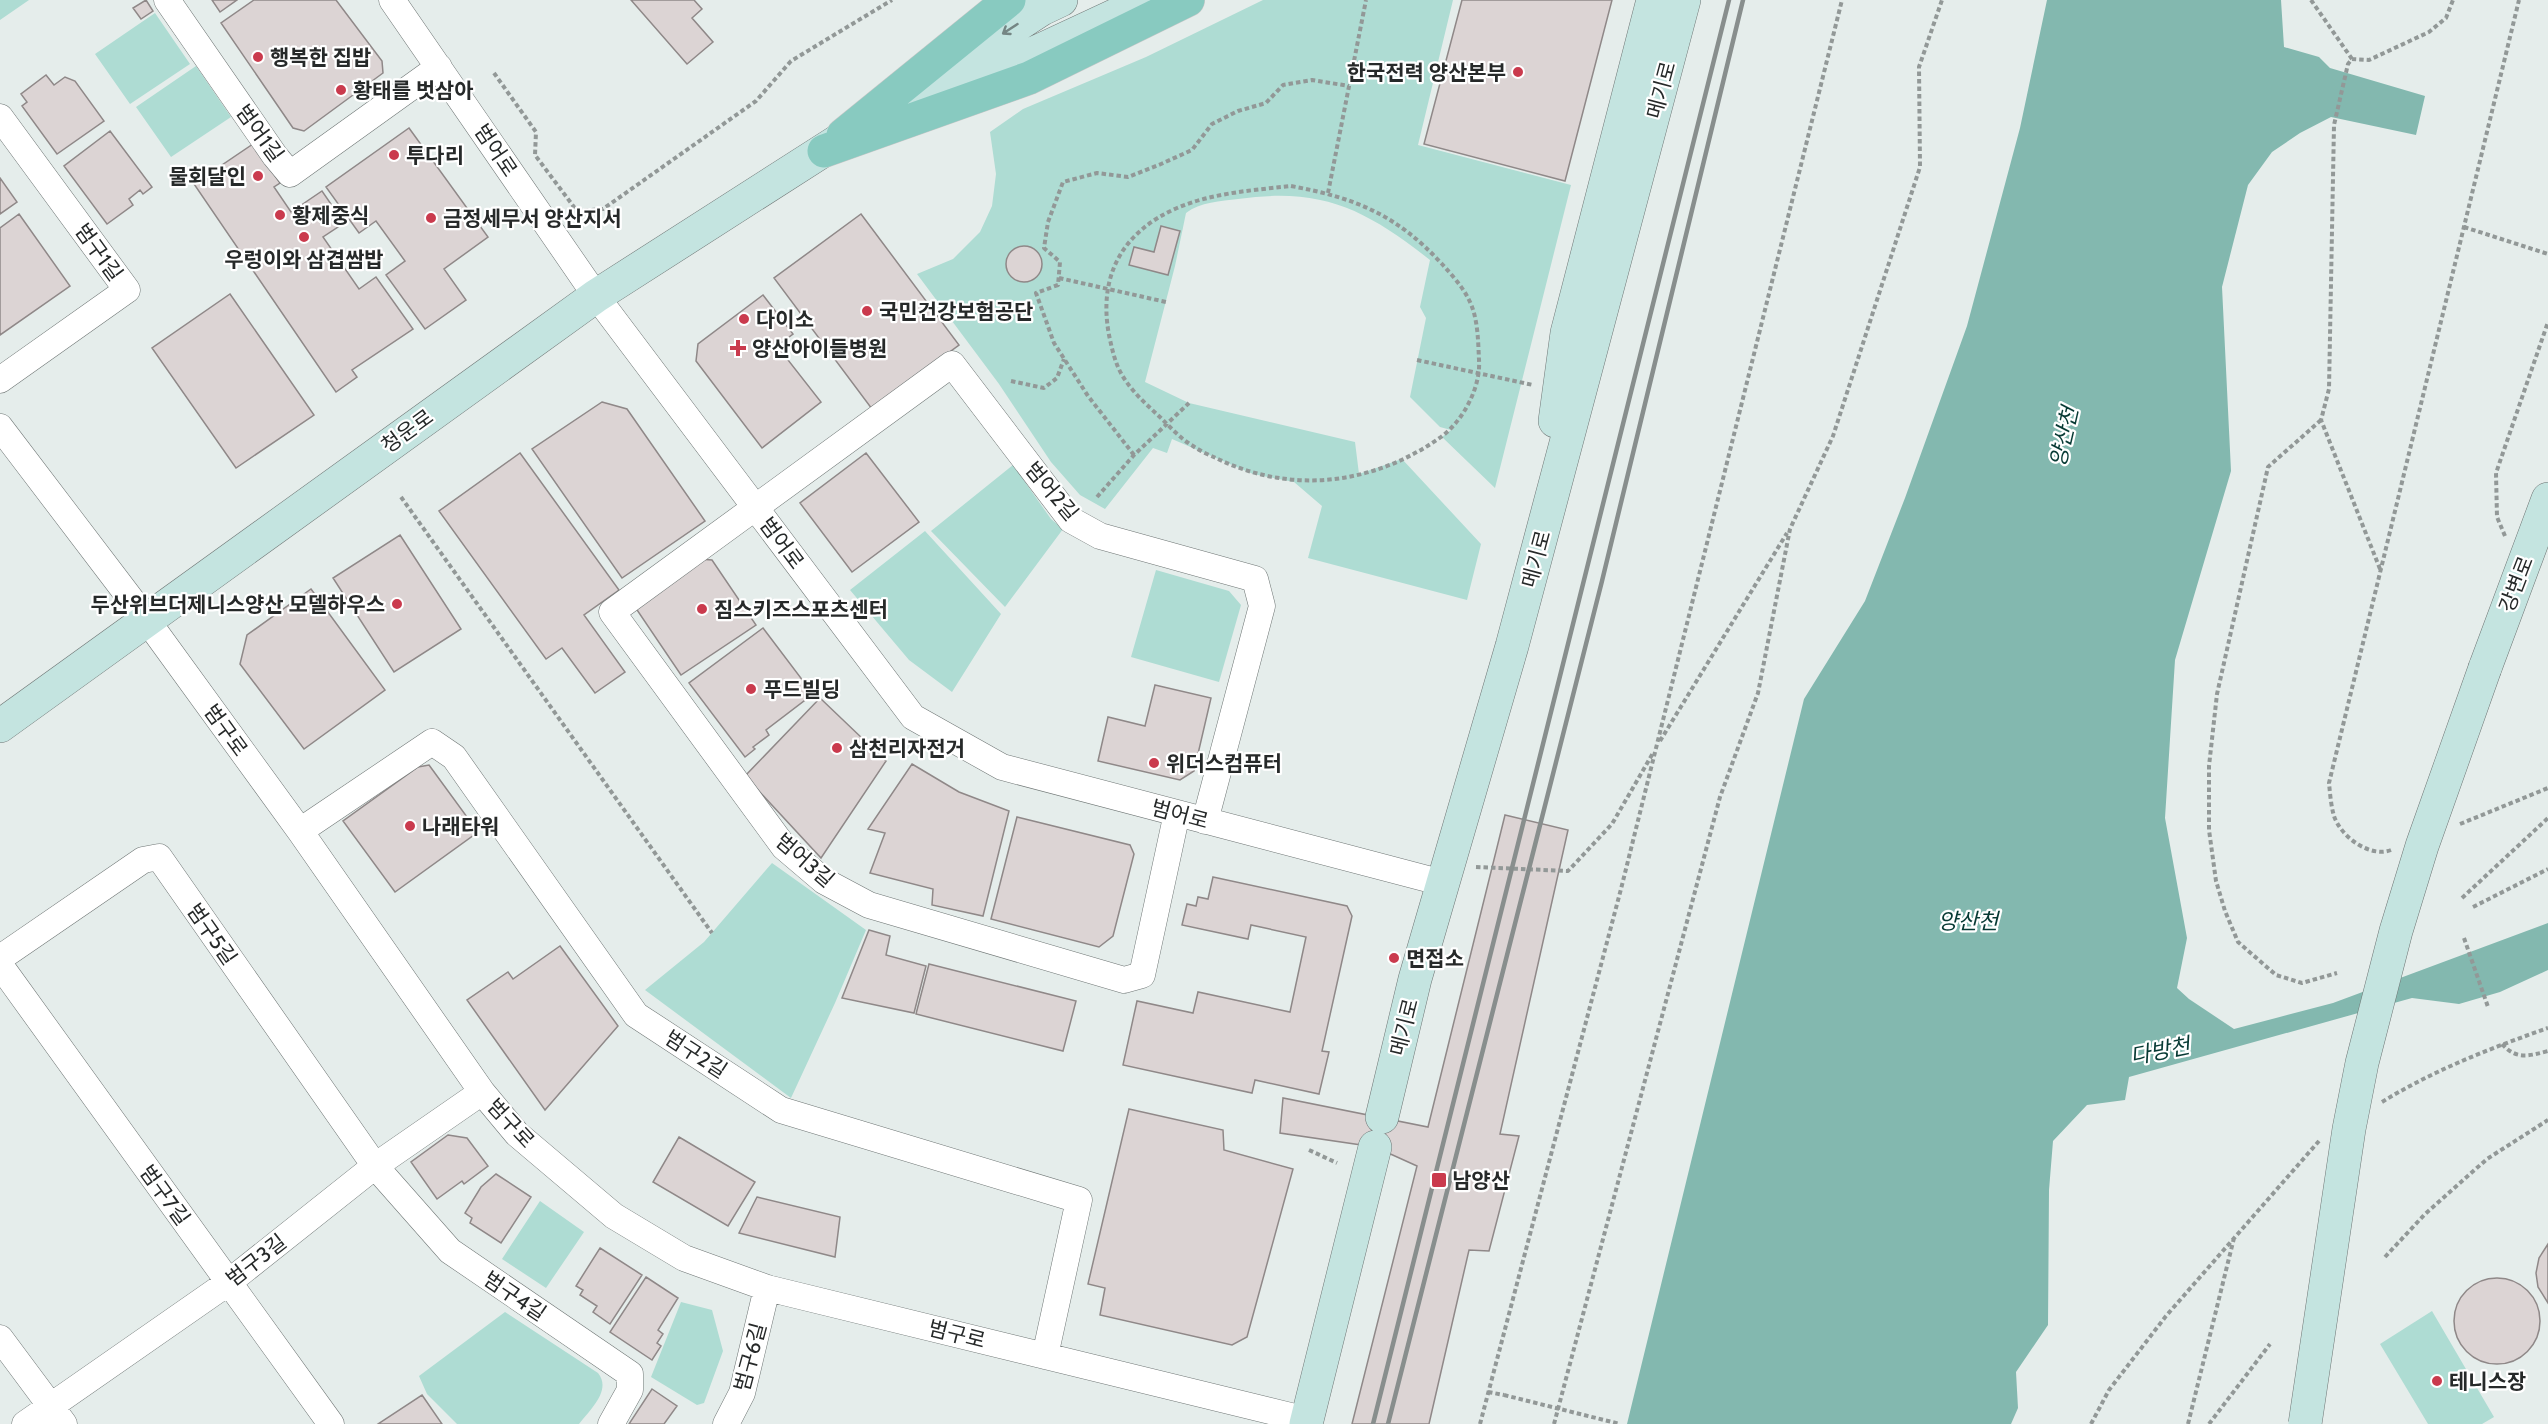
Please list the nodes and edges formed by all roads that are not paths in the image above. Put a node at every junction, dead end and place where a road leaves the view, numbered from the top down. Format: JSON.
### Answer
{"nodes":[{"id":1,"x":167,"y":0,"type":"edge"},
{"id":2,"x":392,"y":0,"type":"edge"},
{"id":3,"x":1009,"y":0,"type":"edge"},
{"id":4,"x":1061,"y":0,"type":"edge"},
{"id":5,"x":1148,"y":0,"type":"edge"},
{"id":6,"x":1188,"y":0,"type":"edge"},
{"id":7,"x":1653,"y":0,"type":"edge"},
{"id":8,"x":1684,"y":0,"type":"edge"},
{"id":9,"x":439,"y":67,"type":"junction"},
{"id":10,"x":0,"y":117,"type":"edge"},
{"id":11,"x":824,"y":151,"type":"junction"},
{"id":12,"x":596,"y":296,"type":"junction"},
{"id":13,"x":0,"y":380,"type":"edge"},
{"id":14,"x":0,"y":427,"type":"edge"},
{"id":15,"x":2548,"y":500,"type":"edge"},
{"id":16,"x":756,"y":508,"type":"junction"},
{"id":17,"x":1536,"y":557,"type":"junction"},
{"id":18,"x":146,"y":620,"type":"junction"},
{"id":19,"x":0,"y":726,"type":"edge"},
{"id":20,"x":1177,"y":813,"type":"junction"},
{"id":21,"x":1205,"y":820,"type":"junction"},
{"id":22,"x":300,"y":831,"type":"junction"},
{"id":23,"x":1446,"y":875,"type":"junction"},
{"id":24,"x":0,"y":958,"type":"edge"},
{"id":25,"x":0,"y":965,"type":"edge"},
{"id":26,"x":482,"y":1092,"type":"junction"},
{"id":27,"x":375,"y":1166,"type":"junction"},
{"id":28,"x":229,"y":1282,"type":"junction"},
{"id":29,"x":768,"y":1287,"type":"junction"},
{"id":30,"x":0,"y":1338,"type":"edge"},
{"id":31,"x":1046,"y":1356,"type":"junction"},
{"id":32,"x":57,"y":1415,"type":"edge"},
{"id":33,"x":1307,"y":1422,"type":"edge"},
{"id":34,"x":25,"y":1424,"type":"edge"},
{"id":35,"x":331,"y":1424,"type":"edge"},
{"id":36,"x":611,"y":1424,"type":"edge"},
{"id":37,"x":726,"y":1424,"type":"edge"},
{"id":38,"x":2306,"y":1424,"type":"edge"}],
"edges":[{"from":1,"to":9,"type":"street","name":"범어1길"},
{"from":2,"to":9,"type":"street","name":"범어로"},
{"from":3,"to":11,"type":"main road"},
{"from":4,"to":11,"type":"street","one_way":true},
{"from":5,"to":11,"type":"street"},
{"from":6,"to":11,"type":"main road"},
{"from":7,"to":17,"type":"street"},
{"from":8,"to":17,"type":"street","name":"메기로"},
{"from":9,"to":12,"type":"street","name":"범어로"},
{"from":10,"to":13,"type":"street","name":"범구1길"},
{"from":11,"to":12,"type":"street","name":"청운로"},
{"from":12,"to":16,"type":"street","name":"범어로"},
{"from":12,"to":18,"type":"street","name":"청운로"},
{"from":14,"to":18,"type":"street","name":"범구로"},
{"from":15,"to":38,"type":"street","name":"강변로","bridge":true},
{"from":16,"to":20,"type":"street","name":"범어로"},
{"from":16,"to":20,"type":"street","name":"범어3길"},
{"from":16,"to":21,"type":"street","name":"범어2길"},
{"from":17,"to":23,"type":"street","name":"메기로"},
{"from":18,"to":19,"type":"street","name":"청운로"},
{"from":18,"to":22,"type":"street","name":"범구로"},
{"from":20,"to":21,"type":"street","name":"범어로"},
{"from":21,"to":23,"type":"street","name":"범어로"},
{"from":22,"to":26,"type":"street","name":"범구로"},
{"from":22,"to":31,"type":"street","name":"범구2길"},
{"from":23,"to":33,"type":"street","name":"메기로"},
{"from":24,"to":27,"type":"street","name":"범구5길"},
{"from":25,"to":28,"type":"street","name":"범구7길"},
{"from":26,"to":27,"type":"street","name":"범구3길"},
{"from":26,"to":29,"type":"street","name":"범구로"},
{"from":27,"to":28,"type":"street","name":"범구3길"},
{"from":27,"to":36,"type":"street","name":"범구4길"},
{"from":28,"to":32,"type":"street","name":"범구3길"},
{"from":28,"to":35,"type":"street","name":"범구7길"},
{"from":29,"to":31,"type":"street","name":"범구로"},
{"from":29,"to":37,"type":"street","name":"범구6길"},
{"from":30,"to":32,"type":"street"},
{"from":31,"to":33,"type":"street","name":"범구로"},
{"from":32,"to":34,"type":"street","name":"범구3길"}]}
